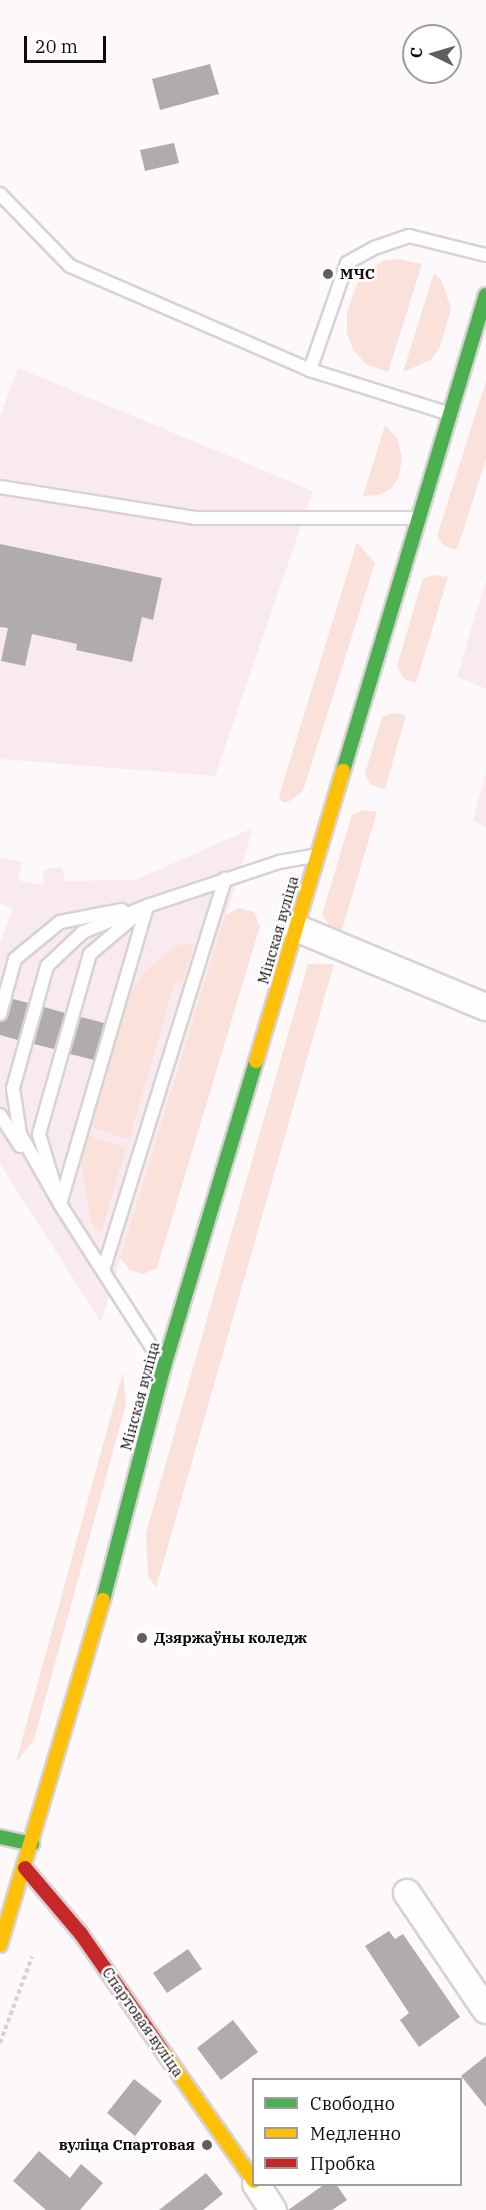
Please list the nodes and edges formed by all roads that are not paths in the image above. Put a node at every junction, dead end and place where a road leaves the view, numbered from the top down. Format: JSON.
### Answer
{"nodes":[{"id":1,"x":0,"y":194,"type":"edge"},
{"id":2,"x":486,"y":255,"type":"edge"},
{"id":3,"x":486,"y":295,"type":"edge"},
{"id":4,"x":310,"y":370,"type":"junction"},
{"id":5,"x":450,"y":414,"type":"junction"},
{"id":6,"x":0,"y":487,"type":"edge"},
{"id":7,"x":417,"y":518,"type":"junction"},
{"id":8,"x":316,"y":856,"type":"junction"},
{"id":9,"x":225,"y":879,"type":"junction"},
{"id":10,"x":147,"y":906,"type":"junction"},
{"id":11,"x":296,"y":928,"type":"junction"},
{"id":12,"x":486,"y":1007,"type":"edge"},
{"id":13,"x":0,"y":1014,"type":"edge"},
{"id":14,"x":0,"y":1115,"type":"edge"},
{"id":15,"x":60,"y":1204,"type":"junction"},
{"id":16,"x":103,"y":1271,"type":"junction"},
{"id":17,"x":164,"y":1366,"type":"junction"},
{"id":18,"x":0,"y":1837,"type":"edge"},
{"id":19,"x":32,"y":1844,"type":"junction"},
{"id":20,"x":25,"y":1868,"type":"junction"},
{"id":21,"x":407,"y":1893,"type":"dead end"},
{"id":22,"x":0,"y":1945,"type":"edge"},
{"id":23,"x":486,"y":2010,"type":"edge"},
{"id":24,"x":252,"y":2179,"type":"edge"},
{"id":25,"x":257,"y":2186,"type":"edge"},
{"id":26,"x":273,"y":2210,"type":"edge"}],
"edges":[{"from":1,"to":4,"type":"lane"},
{"from":2,"to":4,"type":"lane"},
{"from":3,"to":5,"type":"street","name":"Мінская вуліца"},
{"from":4,"to":5,"type":"lane"},
{"from":5,"to":7,"type":"street","name":"Мінская вуліца"},
{"from":6,"to":7,"type":"lane"},
{"from":7,"to":8,"type":"street","name":"Мінская вуліца"},
{"from":8,"to":9,"type":"lane"},
{"from":8,"to":11,"type":"street","name":"Мінская вуліца"},
{"from":9,"to":10,"type":"lane"},
{"from":9,"to":16,"type":"lane"},
{"from":10,"to":13,"type":"lane"},
{"from":10,"to":15,"type":"lane"},
{"from":10,"to":15,"type":"lane"},
{"from":10,"to":15,"type":"lane"},
{"from":11,"to":12,"type":"street"},
{"from":11,"to":17,"type":"street","name":"Мінская вуліца"},
{"from":14,"to":15,"type":"lane"},
{"from":15,"to":16,"type":"lane"},
{"from":16,"to":17,"type":"lane"},
{"from":17,"to":19,"type":"street","name":"Мінская вуліца"},
{"from":18,"to":19,"type":"street"},
{"from":19,"to":20,"type":"street","name":"Мінская вуліца"},
{"from":20,"to":22,"type":"street","name":"Мінская вуліца"},
{"from":20,"to":24,"type":"street","name":"Спартовая вуліца"},
{"from":21,"to":23,"type":"street"},
{"from":25,"to":26,"type":"street","name":"Спартовая вуліца"}]}
